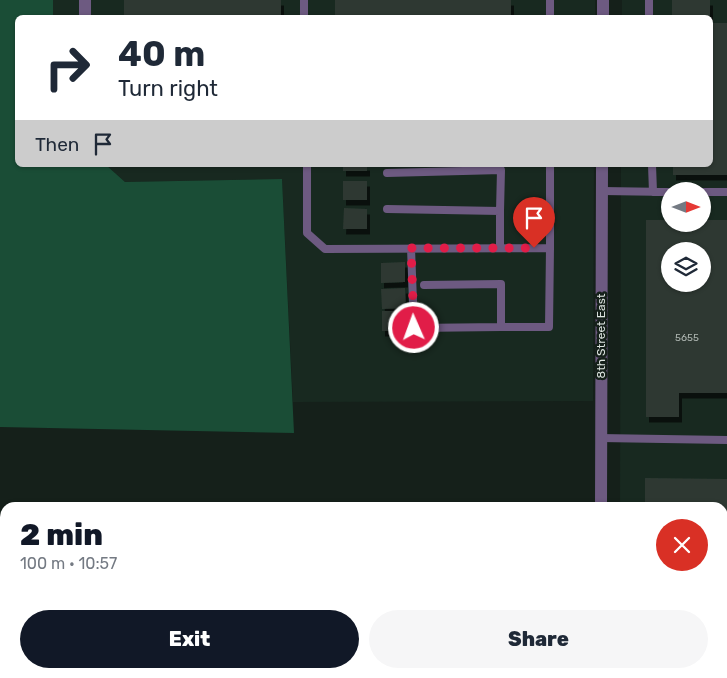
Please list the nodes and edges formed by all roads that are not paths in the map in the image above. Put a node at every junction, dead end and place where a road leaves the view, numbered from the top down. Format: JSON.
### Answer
{"nodes":[{"id":1,"x":85,"y":0,"type":"edge"},
{"id":2,"x":304,"y":0,"type":"edge"},
{"id":3,"x":550,"y":0,"type":"edge"},
{"id":4,"x":603,"y":0,"type":"edge"},
{"id":5,"x":649,"y":0,"type":"edge"},
{"id":6,"x":85,"y":15,"type":"edge"},
{"id":7,"x":304,"y":15,"type":"edge"},
{"id":8,"x":550,"y":15,"type":"edge"},
{"id":9,"x":602,"y":15,"type":"edge"},
{"id":10,"x":650,"y":15,"type":"edge"},
{"id":11,"x":307,"y":167,"type":"edge"},
{"id":12,"x":500,"y":167,"type":"edge"},
{"id":13,"x":550,"y":167,"type":"edge"},
{"id":14,"x":602,"y":167,"type":"edge"},
{"id":15,"x":652,"y":167,"type":"edge"},
{"id":16,"x":386,"y":173,"type":"dead end"},
{"id":17,"x":602,"y":191,"type":"junction"},
{"id":18,"x":653,"y":192,"type":"junction"},
{"id":19,"x":661,"y":192,"type":"edge"},
{"id":20,"x":711,"y":192,"type":"edge"},
{"id":21,"x":727,"y":192,"type":"edge"},
{"id":22,"x":387,"y":209,"type":"dead end"},
{"id":23,"x":500,"y":211,"type":"junction"},
{"id":24,"x":411,"y":248,"type":"junction"},
{"id":25,"x":500,"y":248,"type":"junction"},
{"id":26,"x":550,"y":248,"type":"junction"},
{"id":27,"x":424,"y":285,"type":"dead end"},
{"id":28,"x":501,"y":327,"type":"junction"},
{"id":29,"x":600,"y":438,"type":"junction"},
{"id":30,"x":727,"y":440,"type":"edge"},
{"id":31,"x":601,"y":502,"type":"edge"}],
"edges":[{"from":1,"to":6,"type":"street"},
{"from":2,"to":7,"type":"lane"},
{"from":3,"to":8,"type":"lane"},
{"from":4,"to":9,"type":"street"},
{"from":5,"to":10,"type":"lane"},
{"from":11,"to":24,"type":"lane"},
{"from":12,"to":16,"type":"lane"},
{"from":12,"to":23,"type":"lane"},
{"from":13,"to":26,"type":"lane"},
{"from":14,"to":17,"type":"street","name":"8th Street East"},
{"from":15,"to":18,"type":"lane"},
{"from":17,"to":18,"type":"lane"},
{"from":17,"to":29,"type":"street","name":"8th Street East"},
{"from":18,"to":19,"type":"lane"},
{"from":20,"to":21,"type":"lane"},
{"from":22,"to":23,"type":"lane"},
{"from":23,"to":25,"type":"lane"},
{"from":24,"to":25,"type":"lane"},
{"from":24,"to":28,"type":"lane"},
{"from":25,"to":26,"type":"lane"},
{"from":26,"to":28,"type":"lane"},
{"from":27,"to":28,"type":"lane"},
{"from":29,"to":30,"type":"lane"},
{"from":29,"to":31,"type":"street","name":"8th Street East"}]}
